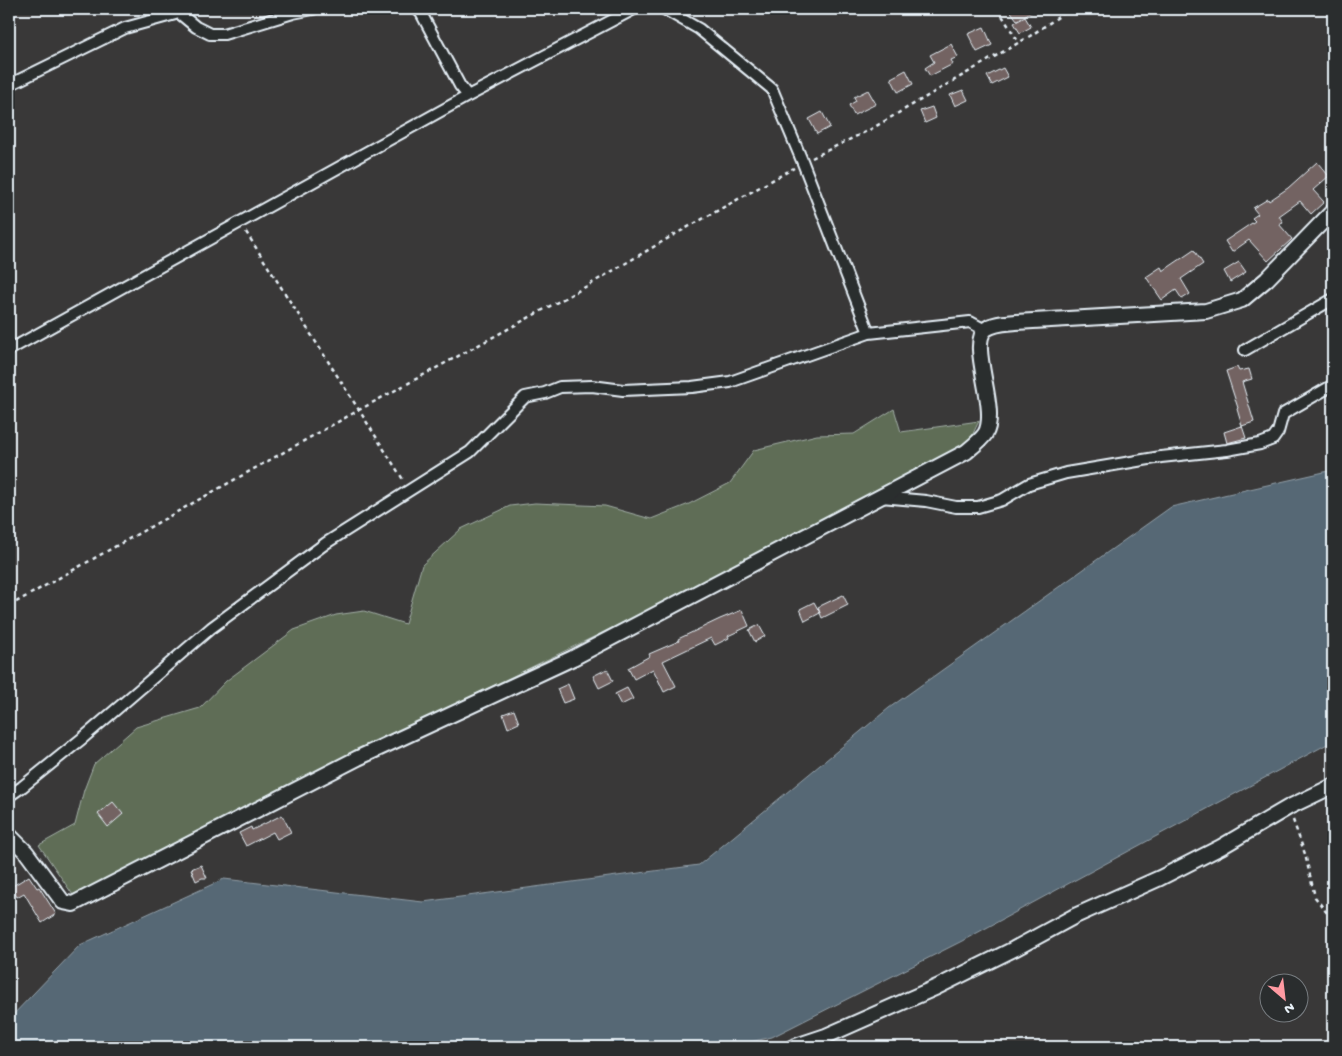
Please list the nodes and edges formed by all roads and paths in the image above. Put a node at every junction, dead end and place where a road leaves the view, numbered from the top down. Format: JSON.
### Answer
{"nodes":[{"id":1,"x":313,"y":9,"type":"edge"},
{"id":2,"x":417,"y":9,"type":"edge"},
{"id":3,"x":634,"y":9,"type":"edge"},
{"id":4,"x":664,"y":9,"type":"edge"},
{"id":5,"x":998,"y":9,"type":"edge"},
{"id":6,"x":1070,"y":9,"type":"edge"},
{"id":7,"x":1019,"y":43,"type":"junction"},
{"id":8,"x":9,"y":85,"type":"edge"},
{"id":9,"x":468,"y":96,"type":"junction"},
{"id":10,"x":803,"y":163,"type":"junction"},
{"id":11,"x":1333,"y":211,"type":"edge"},
{"id":12,"x":240,"y":222,"type":"junction"},
{"id":13,"x":1333,"y":299,"type":"edge"},
{"id":14,"x":985,"y":330,"type":"junction"},
{"id":15,"x":869,"y":333,"type":"junction"},
{"id":16,"x":9,"y":350,"type":"edge"},
{"id":17,"x":1245,"y":350,"type":"dead end"},
{"id":18,"x":1333,"y":385,"type":"edge"},
{"id":19,"x":358,"y":410,"type":"junction"},
{"id":20,"x":410,"y":490,"type":"junction"},
{"id":21,"x":880,"y":497,"type":"junction"},
{"id":22,"x":9,"y":606,"type":"edge"},
{"id":23,"x":1333,"y":786,"type":"edge"},
{"id":24,"x":9,"y":796,"type":"edge"},
{"id":25,"x":1288,"y":807,"type":"junction"},
{"id":26,"x":9,"y":835,"type":"edge"},
{"id":27,"x":1333,"y":921,"type":"edge"},
{"id":28,"x":792,"y":1047,"type":"edge"}],
"edges":[{"from":1,"to":8,"type":"street"},
{"from":2,"to":9,"type":"street"},
{"from":3,"to":9,"type":"street"},
{"from":4,"to":10,"type":"street"},
{"from":5,"to":7,"type":"path"},
{"from":6,"to":7,"type":"path"},
{"from":7,"to":10,"type":"path"},
{"from":9,"to":12,"type":"street"},
{"from":10,"to":15,"type":"street"},
{"from":10,"to":19,"type":"path"},
{"from":11,"to":14,"type":"main road"},
{"from":12,"to":16,"type":"street"},
{"from":12,"to":19,"type":"path"},
{"from":13,"to":17,"type":"street"},
{"from":14,"to":15,"type":"street"},
{"from":14,"to":21,"type":"main road"},
{"from":15,"to":20,"type":"street"},
{"from":18,"to":21,"type":"street"},
{"from":19,"to":20,"type":"path"},
{"from":19,"to":22,"type":"path"},
{"from":20,"to":24,"type":"street"},
{"from":21,"to":26,"type":"main road"},
{"from":23,"to":25,"type":"main road"},
{"from":25,"to":27,"type":"path"},
{"from":25,"to":28,"type":"main road"}]}
